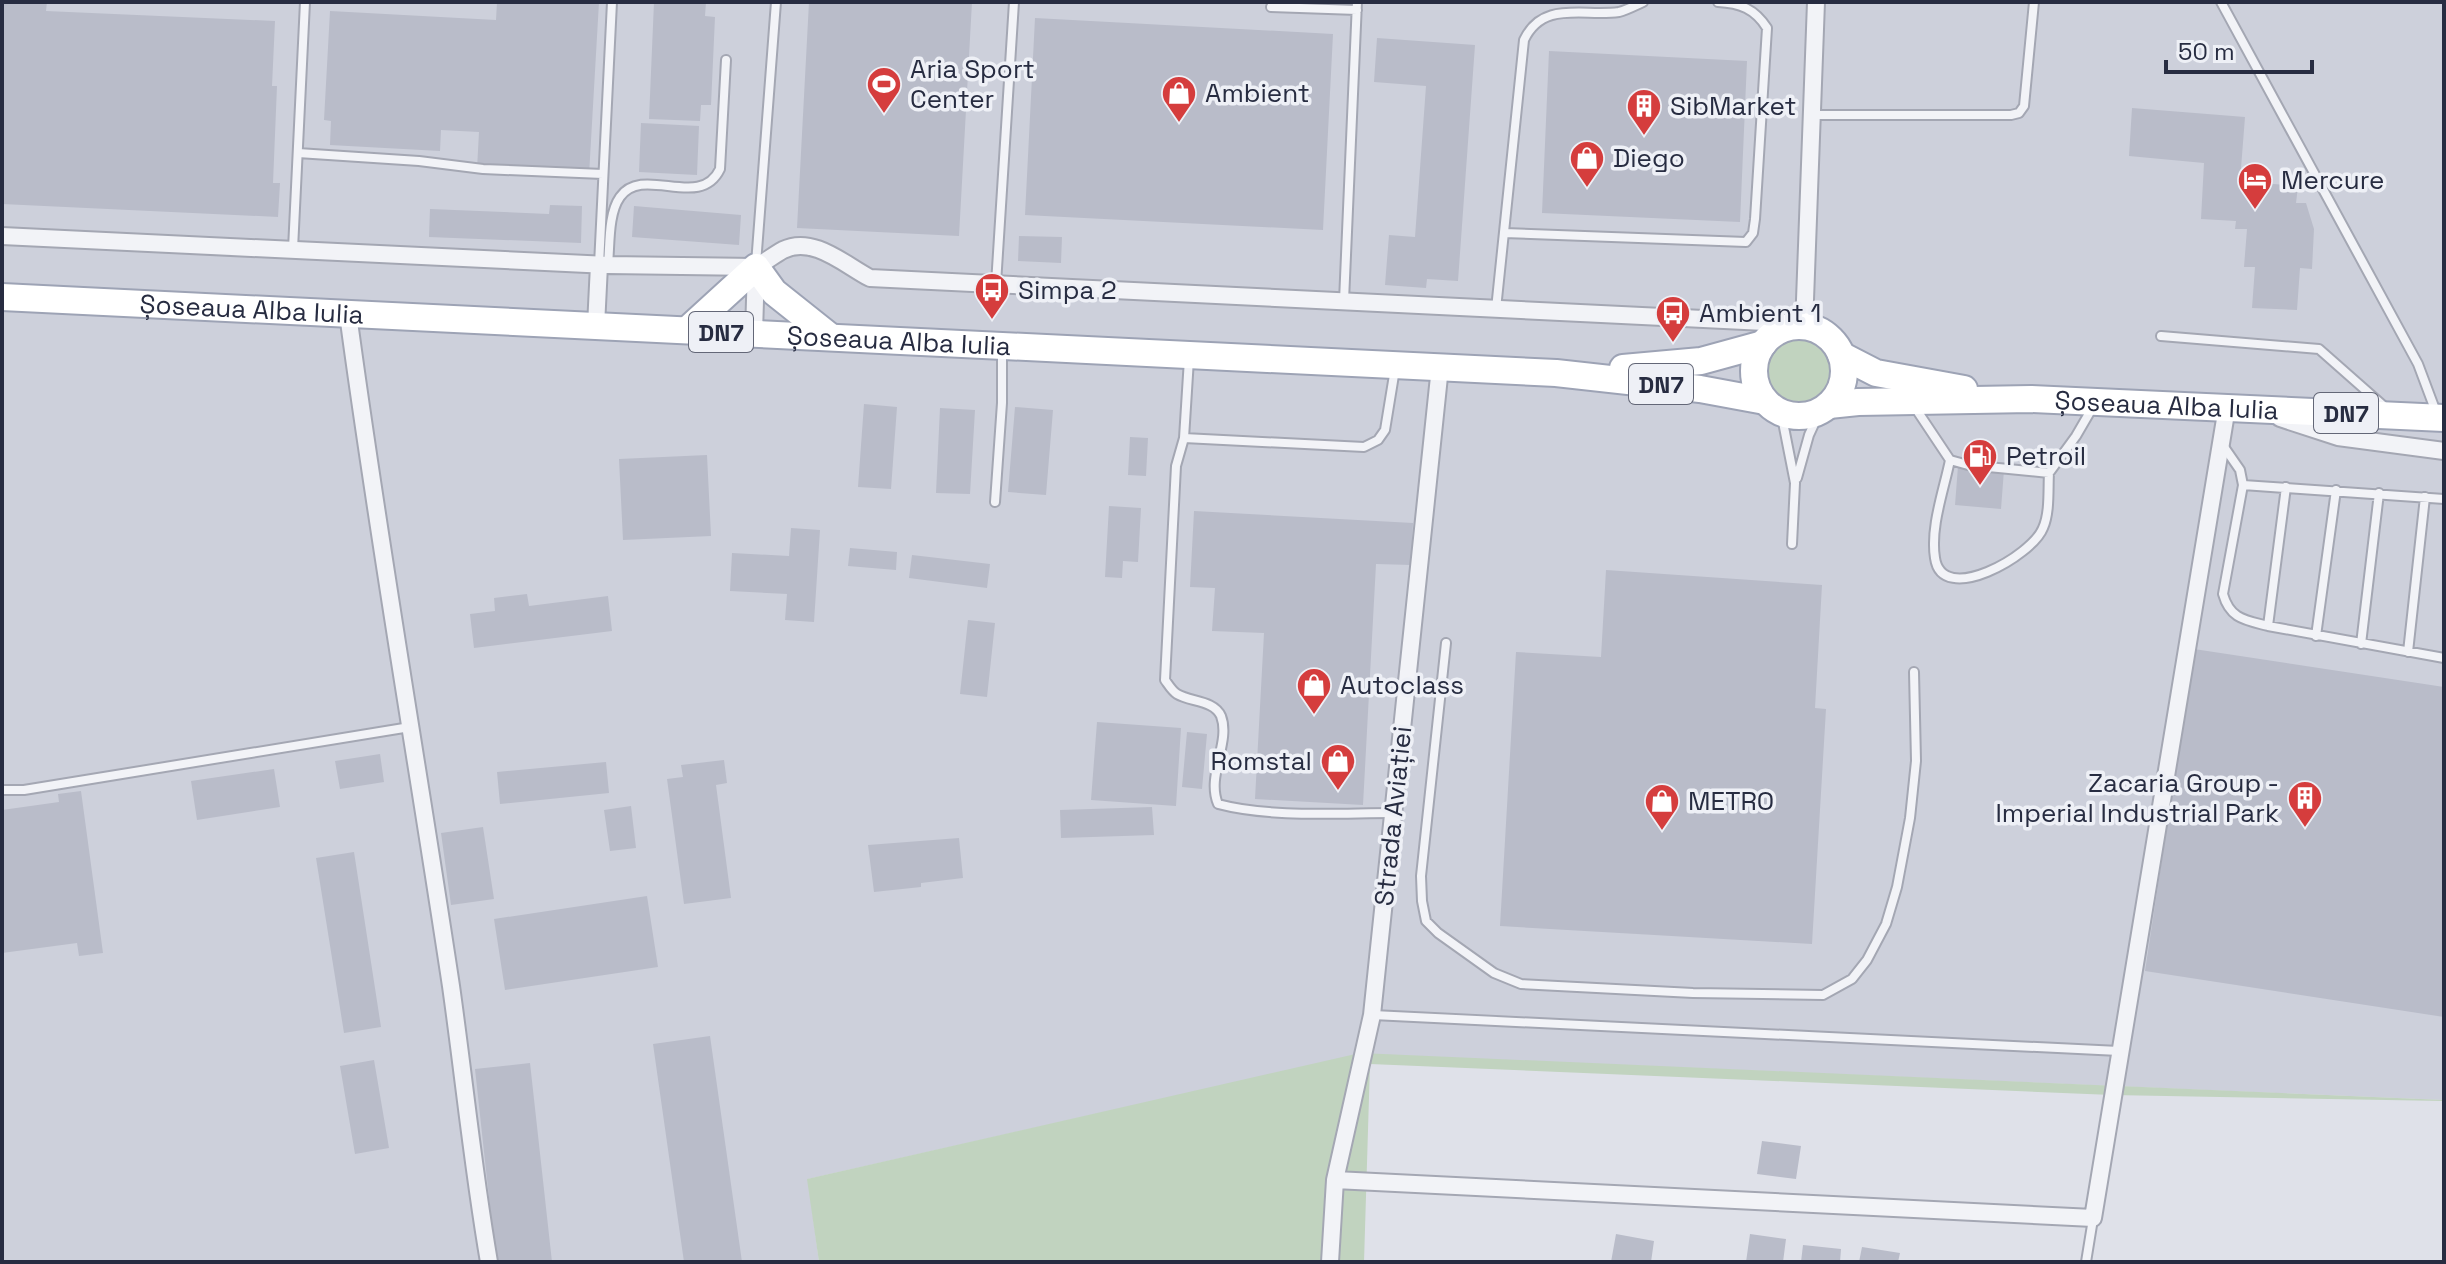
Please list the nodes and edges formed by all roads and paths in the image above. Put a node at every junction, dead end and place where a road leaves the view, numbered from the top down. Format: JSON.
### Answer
{"nodes":[{"id":1,"x":305,"y":2,"type":"edge"},
{"id":2,"x":612,"y":2,"type":"edge"},
{"id":3,"x":776,"y":2,"type":"edge"},
{"id":4,"x":1014,"y":2,"type":"edge"},
{"id":5,"x":1643,"y":2,"type":"edge"},
{"id":6,"x":1718,"y":2,"type":"edge"},
{"id":7,"x":1816,"y":2,"type":"edge"},
{"id":8,"x":2034,"y":2,"type":"edge"},
{"id":9,"x":2221,"y":2,"type":"edge"},
{"id":10,"x":1357,"y":6,"type":"edge"},
{"id":11,"x":1271,"y":7,"type":"dead end"},
{"id":12,"x":726,"y":60,"type":"dead end"},
{"id":13,"x":1813,"y":115,"type":"junction"},
{"id":14,"x":298,"y":153,"type":"junction"},
{"id":15,"x":603,"y":174,"type":"junction"},
{"id":16,"x":1504,"y":233,"type":"junction"},
{"id":17,"x":2,"y":236,"type":"edge"},
{"id":18,"x":293,"y":249,"type":"junction"},
{"id":19,"x":604,"y":265,"type":"junction"},
{"id":20,"x":756,"y":267,"type":"junction"},
{"id":21,"x":996,"y":284,"type":"junction"},
{"id":22,"x":2,"y":297,"type":"edge"},
{"id":23,"x":1344,"y":301,"type":"junction"},
{"id":24,"x":1496,"y":309,"type":"junction"},
{"id":25,"x":348,"y":314,"type":"junction"},
{"id":26,"x":1746,"y":321,"type":"junction"},
{"id":27,"x":596,"y":326,"type":"junction"},
{"id":28,"x":1799,"y":327,"type":"junction"},
{"id":29,"x":687,"y":330,"type":"junction"},
{"id":30,"x":754,"y":333,"type":"junction"},
{"id":31,"x":828,"y":335,"type":"junction"},
{"id":32,"x":2161,"y":336,"type":"dead end"},
{"id":33,"x":1764,"y":343,"type":"junction"},
{"id":34,"x":1002,"y":345,"type":"junction"},
{"id":35,"x":1189,"y":354,"type":"junction"},
{"id":36,"x":1841,"y":355,"type":"junction"},
{"id":37,"x":1396,"y":364,"type":"junction"},
{"id":38,"x":1440,"y":367,"type":"junction"},
{"id":39,"x":1556,"y":373,"type":"junction"},
{"id":40,"x":2031,"y":399,"type":"junction"},
{"id":41,"x":2096,"y":401,"type":"junction"},
{"id":42,"x":1912,"y":402,"type":"junction"},
{"id":43,"x":1773,"y":407,"type":"junction"},
{"id":44,"x":1824,"y":408,"type":"junction"},
{"id":45,"x":2238,"y":408,"type":"junction"},
{"id":46,"x":2394,"y":415,"type":"junction"},
{"id":47,"x":2441,"y":418,"type":"edge"},
{"id":48,"x":1184,"y":438,"type":"junction"},
{"id":49,"x":2222,"y":444,"type":"junction"},
{"id":50,"x":2444,"y":451,"type":"edge"},
{"id":51,"x":1950,"y":460,"type":"junction"},
{"id":52,"x":2049,"y":473,"type":"junction"},
{"id":53,"x":1795,"y":483,"type":"junction"},
{"id":54,"x":2243,"y":485,"type":"junction"},
{"id":55,"x":2286,"y":487,"type":"junction"},
{"id":56,"x":2336,"y":490,"type":"junction"},
{"id":57,"x":2379,"y":493,"type":"junction"},
{"id":58,"x":2425,"y":497,"type":"junction"},
{"id":59,"x":2444,"y":499,"type":"edge"},
{"id":60,"x":995,"y":502,"type":"dead end"},
{"id":61,"x":1792,"y":544,"type":"dead end"},
{"id":62,"x":2268,"y":626,"type":"junction"},
{"id":63,"x":2316,"y":636,"type":"junction"},
{"id":64,"x":1446,"y":643,"type":"dead end"},
{"id":65,"x":2361,"y":644,"type":"junction"},
{"id":66,"x":2408,"y":652,"type":"junction"},
{"id":67,"x":2444,"y":658,"type":"edge"},
{"id":68,"x":1914,"y":672,"type":"dead end"},
{"id":69,"x":410,"y":727,"type":"junction"},
{"id":70,"x":2,"y":790,"type":"edge"},
{"id":71,"x":1393,"y":813,"type":"junction"},
{"id":72,"x":1372,"y":1015,"type":"junction"},
{"id":73,"x":2119,"y":1051,"type":"junction"},
{"id":74,"x":1335,"y":1180,"type":"junction"},
{"id":75,"x":2093,"y":1218,"type":"junction"},
{"id":76,"x":489,"y":1262,"type":"edge"},
{"id":77,"x":1330,"y":1262,"type":"edge"},
{"id":78,"x":2086,"y":1262,"type":"edge"}],
"edges":[{"from":1,"to":14,"type":"lane"},
{"from":2,"to":15,"type":"lane"},
{"from":3,"to":20,"type":"lane"},
{"from":4,"to":21,"type":"lane"},
{"from":5,"to":16,"type":"lane"},
{"from":6,"to":16,"type":"lane"},
{"from":7,"to":13,"type":"street"},
{"from":8,"to":13,"type":"lane"},
{"from":9,"to":47,"type":"lane"},
{"from":10,"to":11,"type":"lane"},
{"from":10,"to":23,"type":"lane"},
{"from":12,"to":19,"type":"lane"},
{"from":13,"to":28,"type":"street"},
{"from":14,"to":15,"type":"lane"},
{"from":14,"to":18,"type":"lane"},
{"from":15,"to":19,"type":"lane"},
{"from":16,"to":24,"type":"lane"},
{"from":17,"to":18,"type":"street"},
{"from":18,"to":19,"type":"street"},
{"from":19,"to":20,"type":"street"},
{"from":19,"to":27,"type":"street"},
{"from":20,"to":21,"type":"street"},
{"from":20,"to":29,"type":"main road"},
{"from":20,"to":30,"type":"street"},
{"from":20,"to":31,"type":"main road"},
{"from":21,"to":23,"type":"street"},
{"from":22,"to":25,"type":"main road","name":"Șoseaua Alba Iulia","number":"DN7"},
{"from":23,"to":24,"type":"street"},
{"from":24,"to":26,"type":"street"},
{"from":25,"to":27,"type":"main road","name":"Șoseaua Alba Iulia","number":"DN7"},
{"from":25,"to":69,"type":"street"},
{"from":26,"to":28,"type":"street"},
{"from":26,"to":33,"type":"street"},
{"from":27,"to":29,"type":"main road","name":"Șoseaua Alba Iulia","number":"DN7"},
{"from":28,"to":33,"type":"main road","number":"DN7"},
{"from":28,"to":36,"type":"main road","number":"DN7"},
{"from":29,"to":30,"type":"main road","name":"Șoseaua Alba Iulia","number":"DN7"},
{"from":30,"to":31,"type":"main road","name":"Șoseaua Alba Iulia","number":"DN7"},
{"from":31,"to":34,"type":"main road","name":"Șoseaua Alba Iulia","number":"DN7"},
{"from":32,"to":46,"type":"lane"},
{"from":33,"to":39,"type":"main road","name":"Șoseaua Alba Iulia","number":"DN7"},
{"from":33,"to":43,"type":"main road"},
{"from":34,"to":35,"type":"main road","name":"Șoseaua Alba Iulia","number":"DN7"},
{"from":34,"to":60,"type":"lane"},
{"from":35,"to":37,"type":"main road","name":"Șoseaua Alba Iulia","number":"DN7"},
{"from":35,"to":48,"type":"lane"},
{"from":36,"to":40,"type":"main road","name":"Șoseaua Alba Iulia","number":"DN7"},
{"from":36,"to":44,"type":"main road"},
{"from":37,"to":38,"type":"main road","name":"Șoseaua Alba Iulia","number":"DN7"},
{"from":37,"to":48,"type":"lane"},
{"from":38,"to":39,"type":"main road","name":"Șoseaua Alba Iulia","number":"DN7"},
{"from":38,"to":71,"type":"street","name":"Strada Aviației"},
{"from":39,"to":43,"type":"main road","name":"Șoseaua Alba Iulia","number":"DN7"},
{"from":40,"to":41,"type":"main road","name":"Șoseaua Alba Iulia","number":"DN7"},
{"from":40,"to":42,"type":"main road","name":"Șoseaua Alba Iulia","number":"DN7"},
{"from":41,"to":45,"type":"main road","name":"Șoseaua Alba Iulia","number":"DN7"},
{"from":41,"to":52,"type":"lane"},
{"from":42,"to":44,"type":"main road","name":"Șoseaua Alba Iulia","number":"DN7"},
{"from":42,"to":51,"type":"lane"},
{"from":43,"to":44,"type":"main road","number":"DN7"},
{"from":43,"to":53,"type":"lane"},
{"from":44,"to":53,"type":"lane"},
{"from":45,"to":46,"type":"main road","name":"Șoseaua Alba Iulia","number":"DN7"},
{"from":45,"to":49,"type":"street"},
{"from":45,"to":50,"type":"street"},
{"from":46,"to":47,"type":"main road","name":"Șoseaua Alba Iulia","number":"DN7"},
{"from":48,"to":71,"type":"lane"},
{"from":49,"to":54,"type":"lane"},
{"from":49,"to":73,"type":"street"},
{"from":51,"to":52,"type":"lane"},
{"from":51,"to":52,"type":"lane"},
{"from":53,"to":61,"type":"lane"},
{"from":54,"to":55,"type":"lane"},
{"from":54,"to":62,"type":"lane"},
{"from":55,"to":56,"type":"lane"},
{"from":55,"to":62,"type":"lane"},
{"from":56,"to":57,"type":"lane"},
{"from":56,"to":63,"type":"lane"},
{"from":57,"to":58,"type":"lane"},
{"from":57,"to":65,"type":"lane"},
{"from":58,"to":59,"type":"lane"},
{"from":58,"to":66,"type":"lane"},
{"from":62,"to":63,"type":"lane"},
{"from":63,"to":65,"type":"lane"},
{"from":64,"to":68,"type":"lane"},
{"from":65,"to":66,"type":"lane"},
{"from":66,"to":67,"type":"lane"},
{"from":69,"to":70,"type":"lane"},
{"from":69,"to":76,"type":"street"},
{"from":71,"to":72,"type":"street","name":"Strada Aviației"},
{"from":72,"to":73,"type":"lane"},
{"from":72,"to":74,"type":"street","name":"Strada Aviației"},
{"from":73,"to":75,"type":"street"},
{"from":74,"to":75,"type":"street"},
{"from":74,"to":77,"type":"street","name":"Strada Aviației"},
{"from":75,"to":78,"type":"lane"}]}
